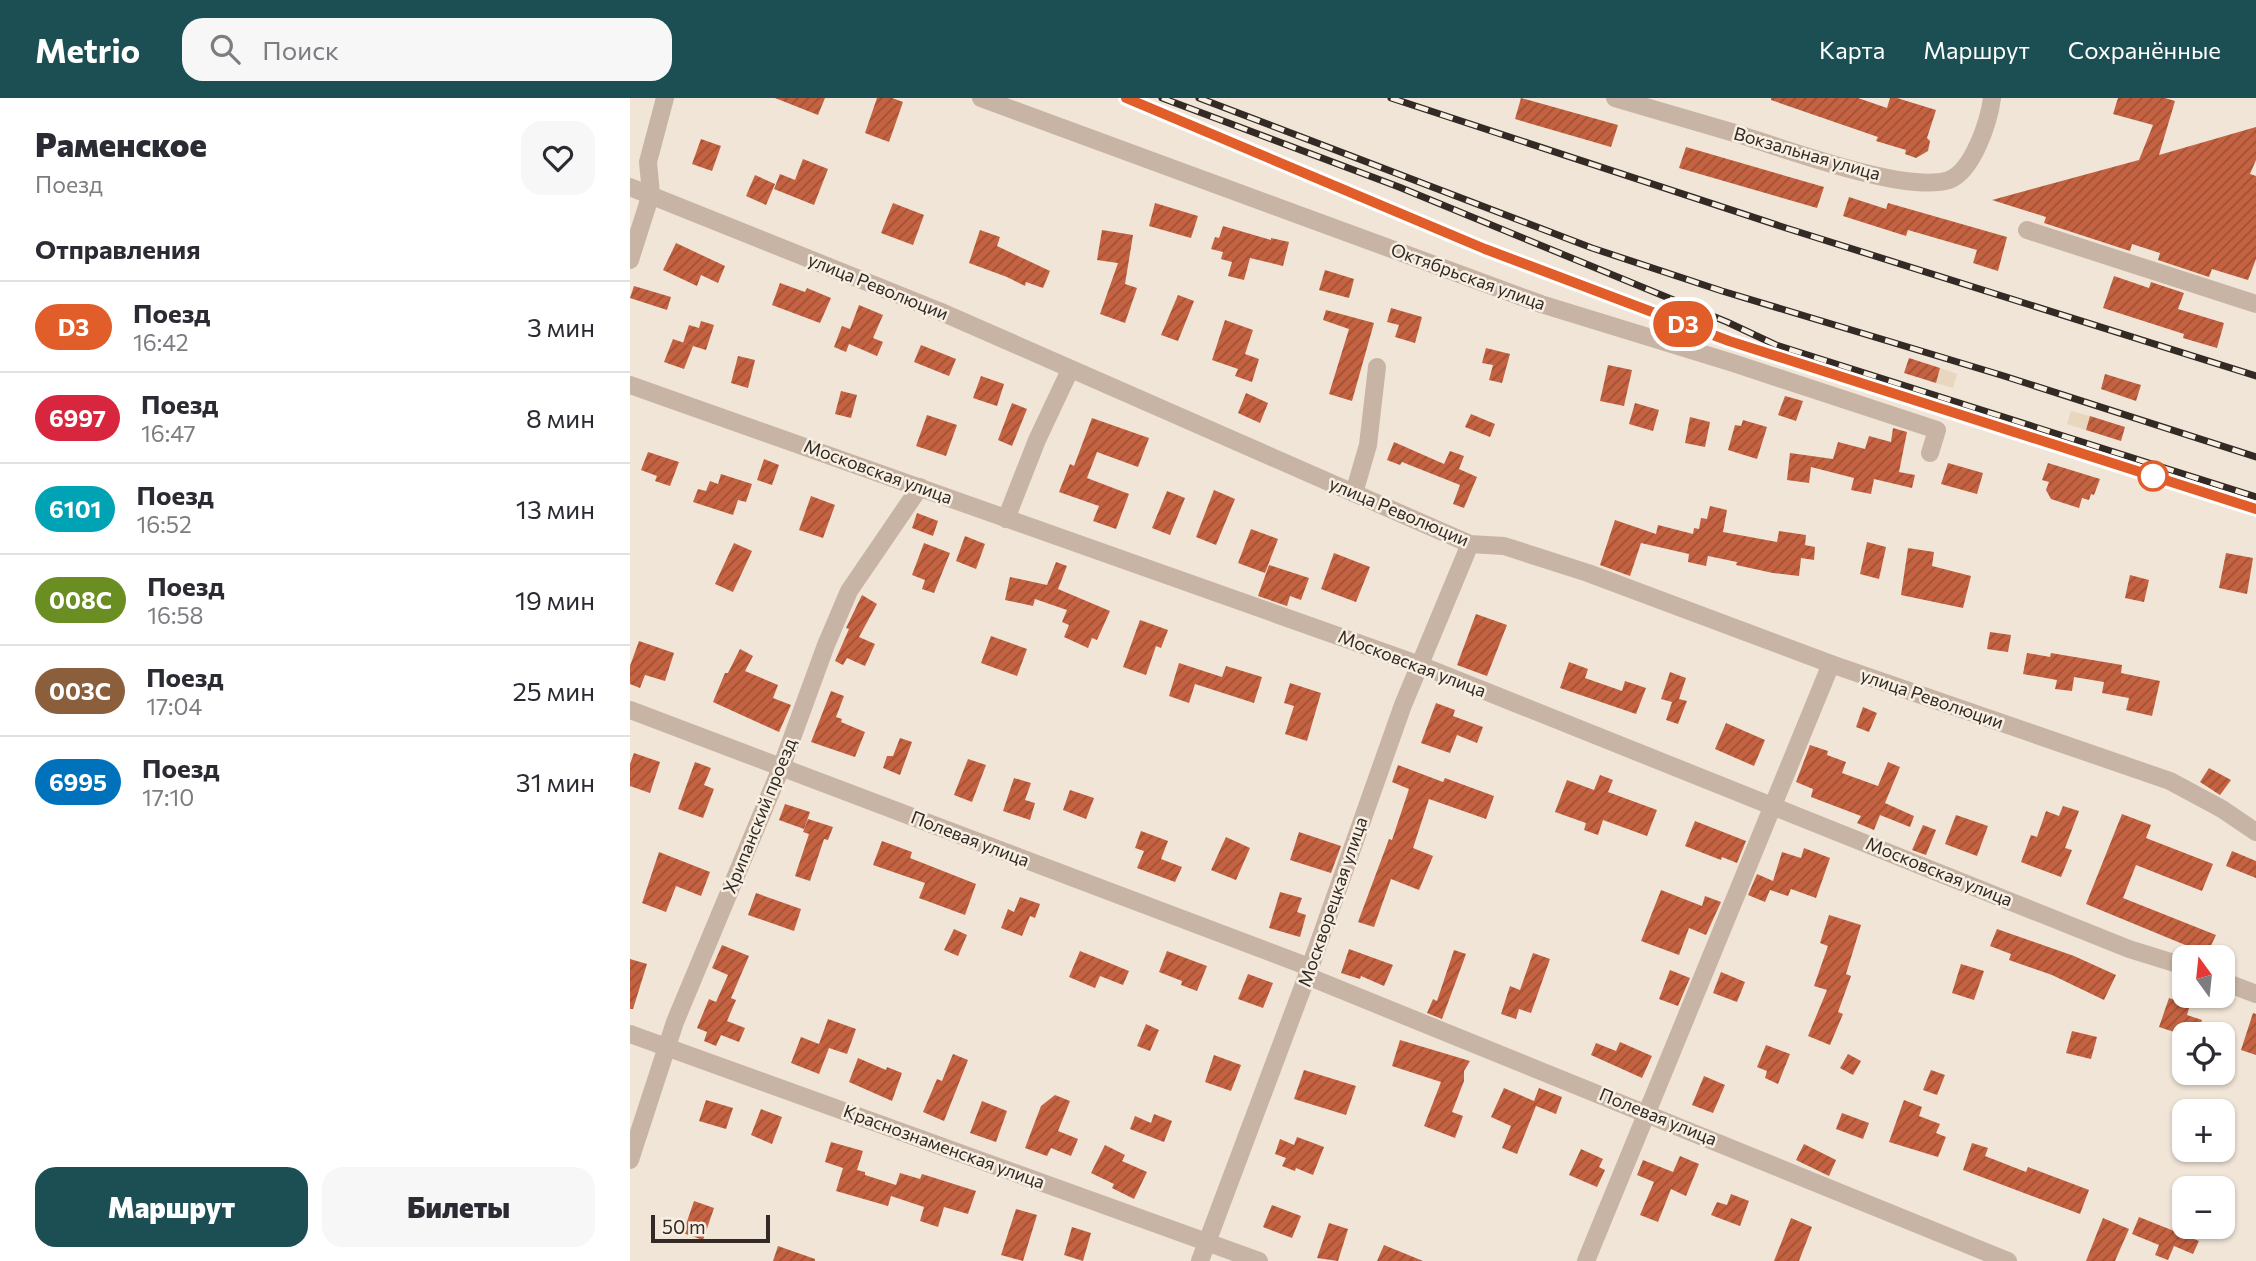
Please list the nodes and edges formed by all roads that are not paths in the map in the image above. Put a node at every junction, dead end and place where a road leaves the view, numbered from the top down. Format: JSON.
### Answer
{"nodes":[{"id":1,"x":665,"y":98,"type":"edge"},
{"id":2,"x":981,"y":98,"type":"edge"},
{"id":3,"x":1615,"y":98,"type":"edge"},
{"id":4,"x":1992,"y":98,"type":"edge"},
{"id":5,"x":630,"y":187,"type":"edge"},
{"id":6,"x":651,"y":194,"type":"junction"},
{"id":7,"x":2027,"y":230,"type":"dead end"},
{"id":8,"x":630,"y":260,"type":"edge"},
{"id":9,"x":2256,"y":304,"type":"edge"},
{"id":10,"x":1377,"y":367,"type":"dead end"},
{"id":11,"x":1070,"y":370,"type":"junction"},
{"id":12,"x":630,"y":385,"type":"edge"},
{"id":13,"x":1930,"y":453,"type":"dead end"},
{"id":14,"x":920,"y":487,"type":"junction"},
{"id":15,"x":1354,"y":493,"type":"junction"},
{"id":16,"x":1006,"y":519,"type":"junction"},
{"id":17,"x":1470,"y":544,"type":"junction"},
{"id":18,"x":1831,"y":664,"type":"junction"},
{"id":19,"x":1420,"y":665,"type":"junction"},
{"id":20,"x":630,"y":710,"type":"edge"},
{"id":21,"x":781,"y":768,"type":"junction"},
{"id":22,"x":1773,"y":806,"type":"junction"},
{"id":23,"x":2256,"y":832,"type":"edge"},
{"id":24,"x":2172,"y":962,"type":"edge"},
{"id":25,"x":1308,"y":972,"type":"junction"},
{"id":26,"x":2235,"y":986,"type":"edge"},
{"id":27,"x":2256,"y":994,"type":"edge"},
{"id":28,"x":630,"y":1034,"type":"edge"},
{"id":29,"x":668,"y":1048,"type":"junction"},
{"id":30,"x":1648,"y":1113,"type":"junction"},
{"id":31,"x":630,"y":1160,"type":"edge"},
{"id":32,"x":1207,"y":1242,"type":"junction"},
{"id":33,"x":1200,"y":1261,"type":"edge"},
{"id":34,"x":1259,"y":1261,"type":"edge"},
{"id":35,"x":1586,"y":1261,"type":"edge"},
{"id":36,"x":2008,"y":1261,"type":"edge"}],
"edges":[{"from":1,"to":6,"type":"street"},
{"from":2,"to":13,"type":"street","name":"Октябрьская улица"},
{"from":3,"to":4,"type":"street","name":"Вокзальная улица"},
{"from":5,"to":6,"type":"street","name":"улица Революции"},
{"from":6,"to":8,"type":"street"},
{"from":6,"to":11,"type":"street","name":"улица Революции"},
{"from":7,"to":9,"type":"street"},
{"from":10,"to":15,"type":"street"},
{"from":11,"to":15,"type":"street","name":"улица Революции"},
{"from":11,"to":16,"type":"street"},
{"from":12,"to":14,"type":"street","name":"Московская улица"},
{"from":14,"to":16,"type":"street","name":"Московская улица"},
{"from":14,"to":21,"type":"street","name":"Хрипанский проезд"},
{"from":15,"to":17,"type":"street","name":"улица Революции"},
{"from":16,"to":19,"type":"street","name":"Московская улица"},
{"from":17,"to":18,"type":"street","name":"улица Революции"},
{"from":17,"to":19,"type":"street","name":"Москворецкая улица"},
{"from":18,"to":22,"type":"street"},
{"from":18,"to":23,"type":"street","name":"улица Революции"},
{"from":19,"to":22,"type":"street","name":"Московская улица"},
{"from":19,"to":25,"type":"street","name":"Москворецкая улица"},
{"from":20,"to":21,"type":"street","name":"Полевая улица"},
{"from":21,"to":25,"type":"street","name":"Полевая улица"},
{"from":21,"to":29,"type":"street","name":"Хрипанский проезд"},
{"from":22,"to":24,"type":"street","name":"Московская улица"},
{"from":22,"to":30,"type":"street"},
{"from":25,"to":30,"type":"street","name":"Полевая улица"},
{"from":25,"to":32,"type":"street","name":"Москворецкая улица"},
{"from":26,"to":27,"type":"street"},
{"from":28,"to":29,"type":"street","name":"Краснознаменская улица"},
{"from":29,"to":31,"type":"street","name":"Хрипанский проезд"},
{"from":29,"to":32,"type":"street","name":"Краснознаменская улица"},
{"from":30,"to":35,"type":"street"},
{"from":30,"to":36,"type":"street","name":"Полевая улица"},
{"from":32,"to":33,"type":"street","name":"Москворецкая улица"},
{"from":32,"to":34,"type":"street","name":"Краснознаменская улица"}]}
